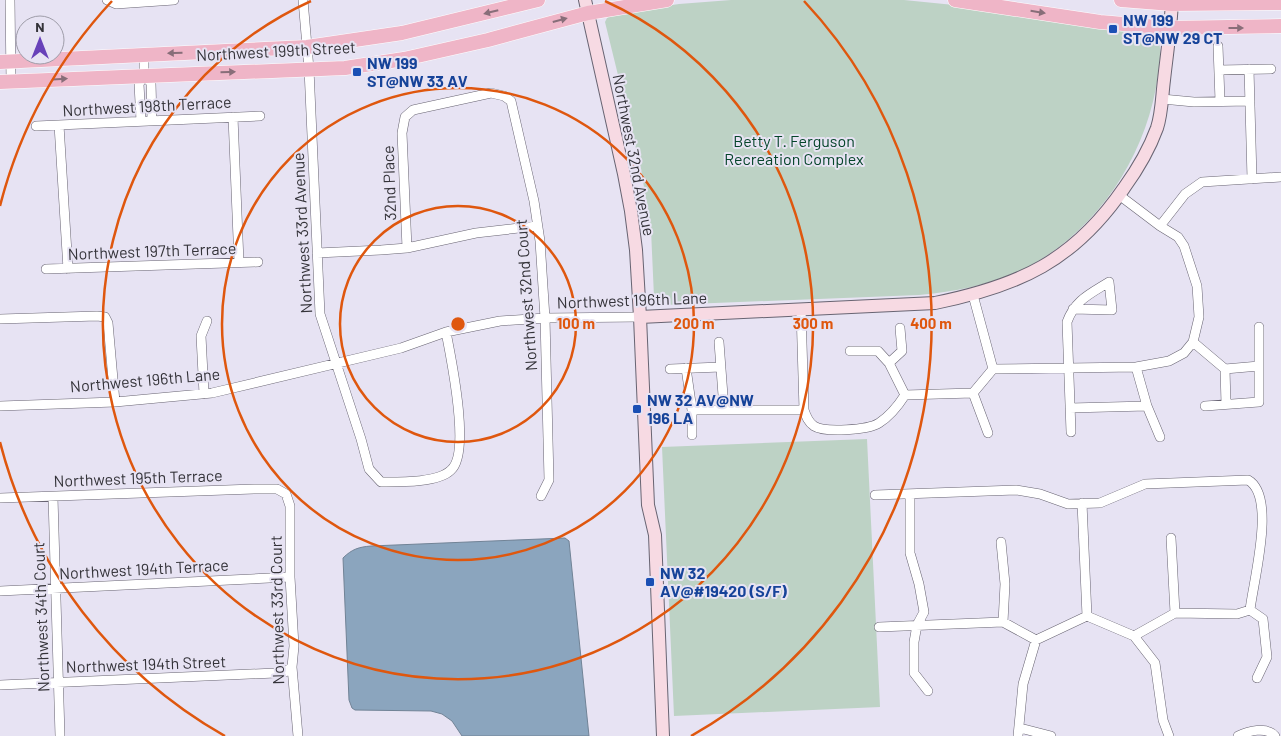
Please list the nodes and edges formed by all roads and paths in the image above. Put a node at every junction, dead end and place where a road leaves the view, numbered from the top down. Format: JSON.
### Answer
{"nodes":[{"id":1,"x":10,"y":0,"type":"edge"},
{"id":2,"x":107,"y":0,"type":"edge"},
{"id":3,"x":174,"y":0,"type":"edge"},
{"id":4,"x":303,"y":0,"type":"edge"},
{"id":5,"x":538,"y":0,"type":"edge"},
{"id":6,"x":667,"y":0,"type":"edge"},
{"id":7,"x":955,"y":0,"type":"edge"},
{"id":8,"x":1121,"y":0,"type":"edge"},
{"id":9,"x":1172,"y":2,"type":"edge"},
{"id":10,"x":1281,"y":3,"type":"edge"},
{"id":11,"x":586,"y":6,"type":"edge"},
{"id":12,"x":1281,"y":26,"type":"edge"},
{"id":13,"x":1170,"y":28,"type":"junction"},
{"id":14,"x":1218,"y":46,"type":"dead end"},
{"id":15,"x":307,"y":47,"type":"junction"},
{"id":16,"x":144,"y":54,"type":"junction"},
{"id":17,"x":6,"y":61,"type":"edge"},
{"id":18,"x":309,"y":69,"type":"junction"},
{"id":19,"x":1249,"y":69,"type":"junction"},
{"id":20,"x":1271,"y":69,"type":"dead end"},
{"id":21,"x":1219,"y":70,"type":"junction"},
{"id":22,"x":144,"y":75,"type":"junction"},
{"id":23,"x":6,"y":82,"type":"edge"},
{"id":24,"x":1162,"y":99,"type":"junction"},
{"id":25,"x":1250,"y":101,"type":"junction"},
{"id":26,"x":1220,"y":102,"type":"junction"},
{"id":27,"x":260,"y":116,"type":"dead end"},
{"id":28,"x":234,"y":117,"type":"junction"},
{"id":29,"x":405,"y":117,"type":"joint"},
{"id":30,"x":152,"y":120,"type":"junction"},
{"id":31,"x":140,"y":121,"type":"junction"},
{"id":32,"x":59,"y":125,"type":"junction"},
{"id":33,"x":36,"y":126,"type":"dead end"},
{"id":34,"x":1281,"y":178,"type":"edge"},
{"id":35,"x":1252,"y":179,"type":"junction"},
{"id":36,"x":1120,"y":195,"type":"junction"},
{"id":37,"x":537,"y":226,"type":"junction"},
{"id":38,"x":1160,"y":226,"type":"junction"},
{"id":39,"x":406,"y":248,"type":"junction"},
{"id":40,"x":317,"y":253,"type":"junction"},
{"id":41,"x":239,"y":262,"type":"junction"},
{"id":42,"x":258,"y":262,"type":"dead end"},
{"id":43,"x":46,"y":269,"type":"dead end"},
{"id":44,"x":68,"y":269,"type":"junction"},
{"id":45,"x":973,"y":295,"type":"junction"},
{"id":46,"x":1073,"y":309,"type":"junction"},
{"id":47,"x":801,"y":310,"type":"junction"},
{"id":48,"x":640,"y":317,"type":"junction"},
{"id":49,"x":545,"y":318,"type":"junction"},
{"id":50,"x":0,"y":319,"type":"edge"},
{"id":51,"x":207,"y":321,"type":"dead end"},
{"id":52,"x":1259,"y":327,"type":"dead end"},
{"id":53,"x":900,"y":328,"type":"dead end"},
{"id":54,"x":446,"y":332,"type":"junction"},
{"id":55,"x":719,"y":342,"type":"dead end"},
{"id":56,"x":1193,"y":342,"type":"junction"},
{"id":57,"x":850,"y":351,"type":"dead end"},
{"id":58,"x":335,"y":363,"type":"junction"},
{"id":59,"x":889,"y":363,"type":"junction"},
{"id":60,"x":1259,"y":366,"type":"junction"},
{"id":61,"x":721,"y":367,"type":"junction"},
{"id":62,"x":1136,"y":367,"type":"junction"},
{"id":63,"x":686,"y":368,"type":"junction"},
{"id":64,"x":1069,"y":368,"type":"junction"},
{"id":65,"x":670,"y":369,"type":"dead end"},
{"id":66,"x":993,"y":369,"type":"junction"},
{"id":67,"x":1225,"y":369,"type":"junction"},
{"id":68,"x":973,"y":393,"type":"junction"},
{"id":69,"x":204,"y":394,"type":"junction"},
{"id":70,"x":906,"y":395,"type":"junction"},
{"id":71,"x":115,"y":402,"type":"junction"},
{"id":72,"x":1226,"y":404,"type":"junction"},
{"id":73,"x":0,"y":406,"type":"edge"},
{"id":74,"x":1147,"y":406,"type":"junction"},
{"id":75,"x":1205,"y":406,"type":"dead end"},
{"id":76,"x":1070,"y":408,"type":"junction"},
{"id":77,"x":724,"y":409,"type":"junction"},
{"id":78,"x":692,"y":410,"type":"junction"},
{"id":79,"x":804,"y":410,"type":"junction"},
{"id":80,"x":1071,"y":432,"type":"dead end"},
{"id":81,"x":988,"y":433,"type":"dead end"},
{"id":82,"x":692,"y":435,"type":"dead end"},
{"id":83,"x":1160,"y":437,"type":"dead end"},
{"id":84,"x":278,"y":489,"type":"joint"},
{"id":85,"x":910,"y":494,"type":"junction"},
{"id":86,"x":875,"y":495,"type":"dead end"},
{"id":87,"x":541,"y":496,"type":"dead end"},
{"id":88,"x":53,"y":497,"type":"junction"},
{"id":89,"x":0,"y":498,"type":"edge"},
{"id":90,"x":1082,"y":503,"type":"junction"},
{"id":91,"x":1171,"y":538,"type":"dead end"},
{"id":92,"x":1001,"y":542,"type":"dead end"},
{"id":93,"x":290,"y":577,"type":"junction"},
{"id":94,"x":56,"y":589,"type":"junction"},
{"id":95,"x":0,"y":591,"type":"edge"},
{"id":96,"x":1250,"y":610,"type":"junction"},
{"id":97,"x":1175,"y":613,"type":"junction"},
{"id":98,"x":1088,"y":616,"type":"junction"},
{"id":99,"x":1002,"y":622,"type":"junction"},
{"id":100,"x":917,"y":625,"type":"junction"},
{"id":101,"x":879,"y":627,"type":"dead end"},
{"id":102,"x":1134,"y":636,"type":"junction"},
{"id":103,"x":1036,"y":640,"type":"junction"},
{"id":104,"x":292,"y":666,"type":"junction"},
{"id":105,"x":1258,"y":678,"type":"dead end"},
{"id":106,"x":58,"y":682,"type":"junction"},
{"id":107,"x":0,"y":685,"type":"edge"},
{"id":108,"x":928,"y":691,"type":"dead end"},
{"id":109,"x":1019,"y":732,"type":"edge"},
{"id":110,"x":60,"y":736,"type":"edge"},
{"id":111,"x":298,"y":736,"type":"edge"},
{"id":112,"x":663,"y":736,"type":"edge"},
{"id":113,"x":1051,"y":736,"type":"edge"},
{"id":114,"x":1169,"y":736,"type":"edge"},
{"id":115,"x":1238,"y":736,"type":"edge"},
{"id":116,"x":1275,"y":736,"type":"edge"}],
"edges":[{"from":1,"to":17,"type":"street"},
{"from":2,"to":3,"type":"street"},
{"from":4,"to":15,"type":"street","name":"Northwest 33rd Avenue"},
{"from":5,"to":15,"type":"main road","name":"Northwest 199th Street","one_way":true},
{"from":6,"to":11,"type":"main road","name":"Northwest 199th Street"},
{"from":7,"to":13,"type":"main road","one_way":true},
{"from":8,"to":9,"type":"main road"},
{"from":9,"to":10,"type":"main road"},
{"from":9,"to":13,"type":"street","name":"Northwest 196th Lane"},
{"from":18,"to":11,"type":"main road","name":"Northwest 199th Street","one_way":true},
{"from":11,"to":48,"type":"street","name":"Northwest 32nd Avenue"},
{"from":13,"to":12,"type":"main road","one_way":true},
{"from":13,"to":24,"type":"street","name":"Northwest 196th Lane"},
{"from":14,"to":21,"type":"street"},
{"from":15,"to":16,"type":"main road","name":"Northwest 199th Street","one_way":true},
{"from":15,"to":18,"type":"street","name":"Northwest 33rd Avenue"},
{"from":16,"to":17,"type":"main road","name":"Northwest 199th Street"},
{"from":16,"to":22,"type":"street"},
{"from":17,"to":23,"type":"street"},
{"from":22,"to":18,"type":"main road","name":"Northwest 199th Street","one_way":true},
{"from":18,"to":40,"type":"street","name":"Northwest 33rd Avenue"},
{"from":19,"to":20,"type":"street"},
{"from":19,"to":21,"type":"street"},
{"from":19,"to":25,"type":"street"},
{"from":21,"to":26,"type":"street"},
{"from":23,"to":22,"type":"main road","name":"Northwest 199th Street","one_way":true},
{"from":22,"to":30,"type":"street"},
{"from":22,"to":31,"type":"street"},
{"from":24,"to":26,"type":"street"},
{"from":24,"to":36,"type":"street","name":"Northwest 196th Lane"},
{"from":25,"to":26,"type":"street"},
{"from":25,"to":35,"type":"street"},
{"from":27,"to":28,"type":"street","name":"Northwest 198th Terrace"},
{"from":28,"to":30,"type":"street","name":"Northwest 198th Terrace"},
{"from":28,"to":41,"type":"street"},
{"from":29,"to":37,"type":"street","name":"Northwest 32nd Court"},
{"from":29,"to":39,"type":"street","name":"32nd Place"},
{"from":30,"to":31,"type":"street","name":"Northwest 198th Terrace"},
{"from":31,"to":32,"type":"street","name":"Northwest 198th Terrace"},
{"from":32,"to":33,"type":"street","name":"Northwest 198th Terrace"},
{"from":32,"to":44,"type":"street"},
{"from":34,"to":35,"type":"street"},
{"from":35,"to":38,"type":"street"},
{"from":36,"to":38,"type":"street"},
{"from":36,"to":45,"type":"street","name":"Northwest 196th Lane"},
{"from":37,"to":39,"type":"street"},
{"from":37,"to":49,"type":"street","name":"Northwest 32nd Court"},
{"from":38,"to":56,"type":"street"},
{"from":39,"to":40,"type":"street"},
{"from":40,"to":58,"type":"street","name":"Northwest 33rd Avenue"},
{"from":41,"to":42,"type":"street","name":"Northwest 197th Terrace"},
{"from":41,"to":44,"type":"street","name":"Northwest 197th Terrace"},
{"from":43,"to":44,"type":"street","name":"Northwest 197th Terrace"},
{"from":45,"to":47,"type":"street","name":"Northwest 196th Lane"},
{"from":45,"to":66,"type":"street"},
{"from":46,"to":46,"type":"street"},
{"from":46,"to":64,"type":"street"},
{"from":47,"to":48,"type":"street","name":"Northwest 196th Lane"},
{"from":47,"to":79,"type":"street"},
{"from":48,"to":49,"type":"street","name":"Northwest 196th Lane"},
{"from":48,"to":112,"type":"street","name":"Northwest 32nd Avenue"},
{"from":49,"to":54,"type":"street","name":"Northwest 196th Lane"},
{"from":49,"to":87,"type":"street","name":"Northwest 32nd Court"},
{"from":50,"to":71,"type":"street"},
{"from":51,"to":69,"type":"street"},
{"from":52,"to":60,"type":"street"},
{"from":53,"to":59,"type":"street"},
{"from":54,"to":58,"type":"street","name":"Northwest 196th Lane"},
{"from":54,"to":58,"type":"street","name":"Northwest 33rd Avenue"},
{"from":55,"to":61,"type":"street"},
{"from":56,"to":62,"type":"street"},
{"from":56,"to":67,"type":"street"},
{"from":57,"to":59,"type":"street"},
{"from":58,"to":69,"type":"street","name":"Northwest 196th Lane"},
{"from":59,"to":70,"type":"street"},
{"from":60,"to":67,"type":"street"},
{"from":60,"to":72,"type":"street"},
{"from":61,"to":63,"type":"street"},
{"from":61,"to":77,"type":"street"},
{"from":62,"to":64,"type":"street"},
{"from":62,"to":74,"type":"street"},
{"from":63,"to":65,"type":"street"},
{"from":63,"to":78,"type":"street"},
{"from":64,"to":66,"type":"street"},
{"from":64,"to":76,"type":"street"},
{"from":66,"to":68,"type":"street"},
{"from":67,"to":72,"type":"street"},
{"from":68,"to":70,"type":"street"},
{"from":68,"to":81,"type":"street"},
{"from":69,"to":71,"type":"street","name":"Northwest 196th Lane"},
{"from":70,"to":79,"type":"street"},
{"from":71,"to":73,"type":"street","name":"Northwest 196th Lane"},
{"from":72,"to":75,"type":"street"},
{"from":74,"to":76,"type":"street"},
{"from":74,"to":83,"type":"street"},
{"from":76,"to":80,"type":"street"},
{"from":77,"to":78,"type":"street"},
{"from":77,"to":79,"type":"street"},
{"from":78,"to":82,"type":"street"},
{"from":84,"to":88,"type":"street","name":"Northwest 195th Terrace"},
{"from":84,"to":93,"type":"street","name":"Northwest 33rd Court"},
{"from":85,"to":86,"type":"street"},
{"from":85,"to":90,"type":"street"},
{"from":85,"to":100,"type":"street"},
{"from":88,"to":89,"type":"street","name":"Northwest 195th Terrace"},
{"from":88,"to":94,"type":"street","name":"Northwest 34th Court"},
{"from":90,"to":96,"type":"street"},
{"from":90,"to":98,"type":"street"},
{"from":91,"to":97,"type":"street"},
{"from":92,"to":99,"type":"street"},
{"from":93,"to":94,"type":"street","name":"Northwest 194th Terrace"},
{"from":93,"to":104,"type":"street","name":"Northwest 33rd Court"},
{"from":94,"to":95,"type":"street","name":"Northwest 194th Terrace"},
{"from":94,"to":106,"type":"street","name":"Northwest 34th Court"},
{"from":96,"to":97,"type":"street"},
{"from":96,"to":105,"type":"street"},
{"from":97,"to":102,"type":"street"},
{"from":98,"to":102,"type":"street"},
{"from":98,"to":103,"type":"street"},
{"from":99,"to":100,"type":"street"},
{"from":99,"to":103,"type":"street"},
{"from":100,"to":101,"type":"street"},
{"from":100,"to":108,"type":"street"},
{"from":102,"to":114,"type":"street"},
{"from":103,"to":109,"type":"street"},
{"from":104,"to":106,"type":"street","name":"Northwest 194th Street"},
{"from":104,"to":111,"type":"street","name":"Northwest 33rd Court"},
{"from":106,"to":107,"type":"street","name":"Northwest 194th Street"},
{"from":106,"to":110,"type":"street","name":"Northwest 34th Court"},
{"from":109,"to":113,"type":"street"},
{"from":115,"to":116,"type":"street"}]}
